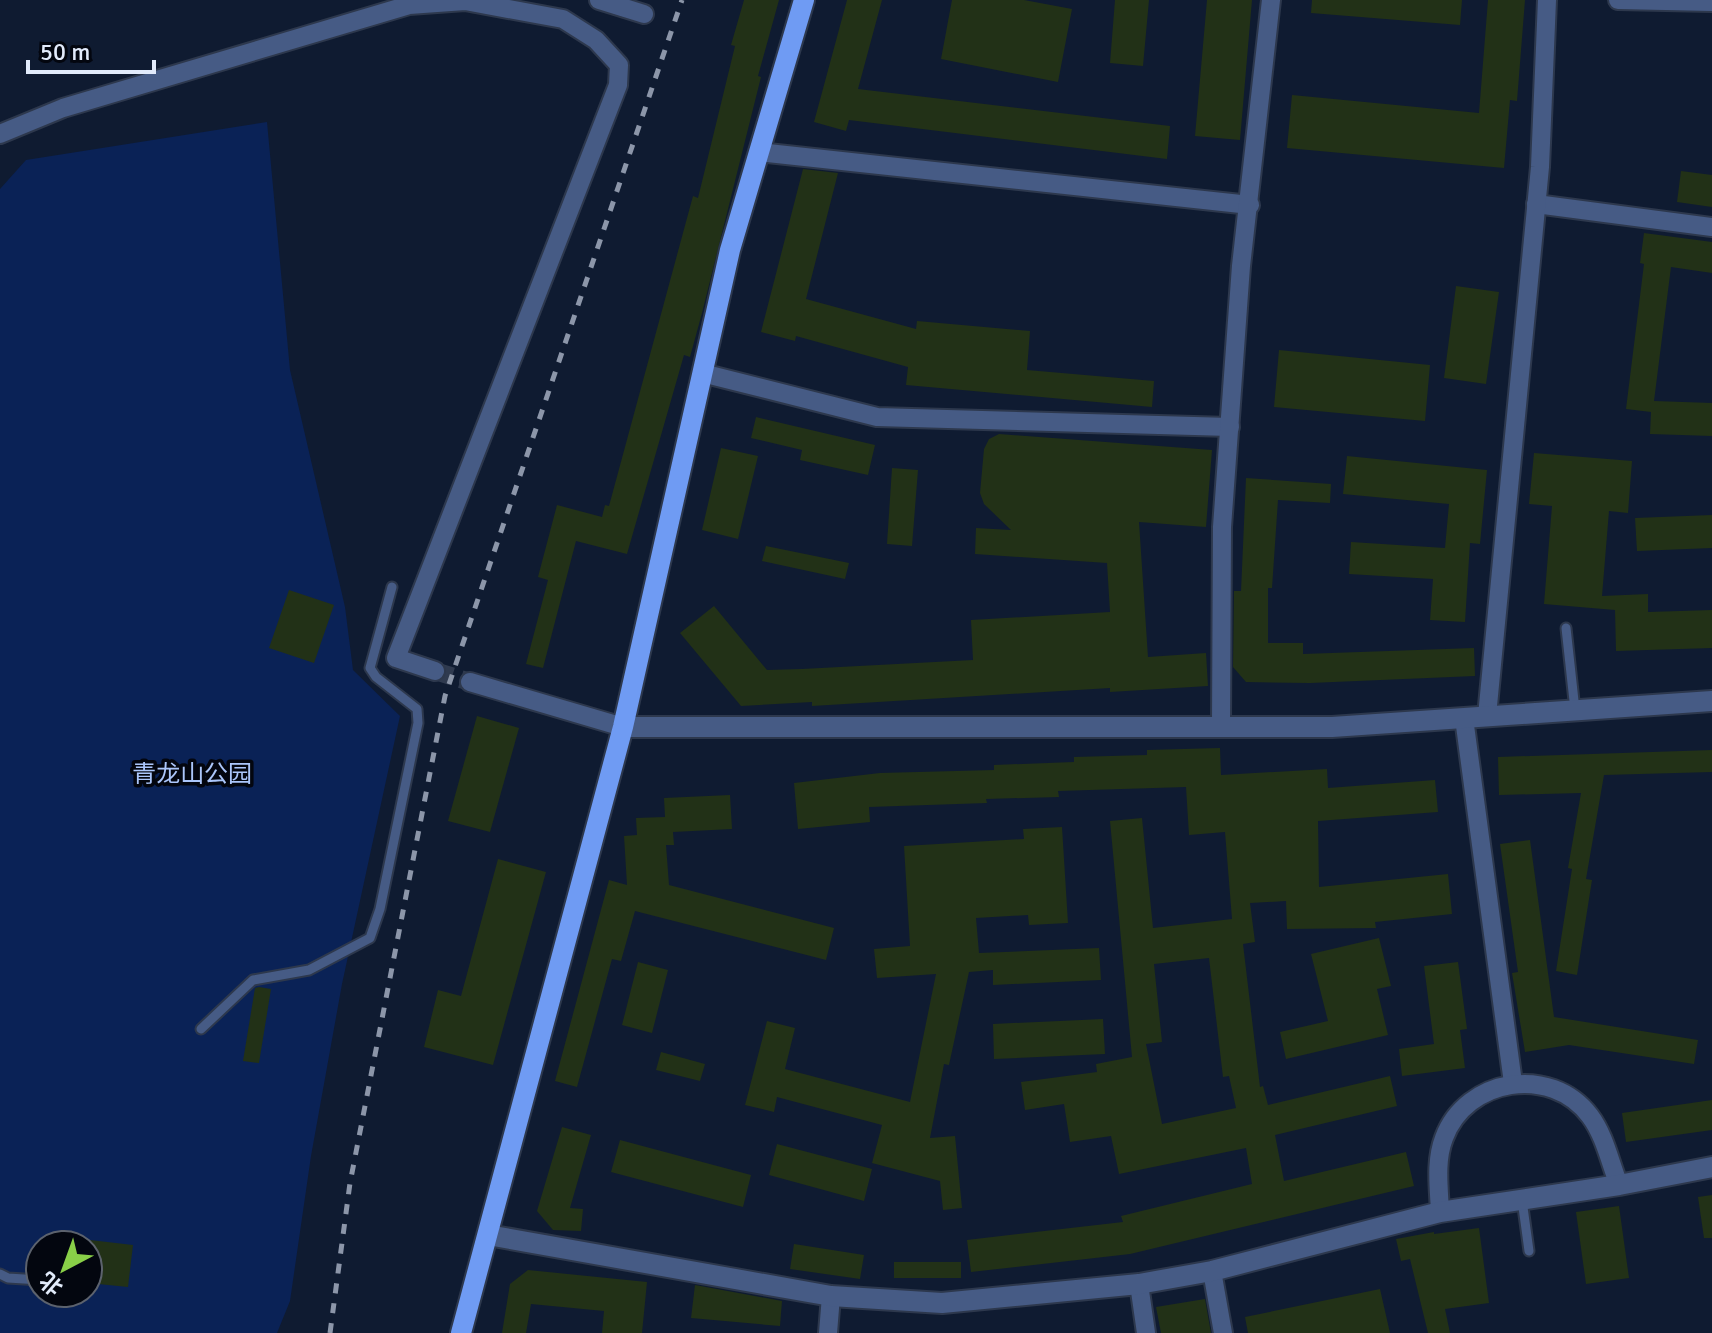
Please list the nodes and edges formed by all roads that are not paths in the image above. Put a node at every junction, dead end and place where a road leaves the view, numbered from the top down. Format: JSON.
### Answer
{"nodes":[{"id":1,"x":599,"y":0,"type":"edge"},
{"id":2,"x":804,"y":0,"type":"edge"},
{"id":3,"x":1271,"y":0,"type":"edge"},
{"id":4,"x":1547,"y":0,"type":"edge"},
{"id":5,"x":1618,"y":0,"type":"edge"},
{"id":6,"x":1712,"y":2,"type":"edge"},
{"id":7,"x":644,"y":14,"type":"dead end"},
{"id":8,"x":0,"y":134,"type":"edge"},
{"id":9,"x":759,"y":152,"type":"junction"},
{"id":10,"x":1536,"y":204,"type":"junction"},
{"id":11,"x":1250,"y":205,"type":"junction"},
{"id":12,"x":1712,"y":227,"type":"edge"},
{"id":13,"x":702,"y":373,"type":"junction"},
{"id":14,"x":1230,"y":427,"type":"junction"},
{"id":15,"x":392,"y":587,"type":"dead end"},
{"id":16,"x":1566,"y":628,"type":"dead end"},
{"id":17,"x":435,"y":671,"type":"tunnel mouth"},
{"id":18,"x":470,"y":682,"type":"tunnel mouth"},
{"id":19,"x":1712,"y":701,"type":"edge"},
{"id":20,"x":1575,"y":710,"type":"junction"},
{"id":21,"x":1487,"y":716,"type":"junction"},
{"id":22,"x":1464,"y":718,"type":"junction"},
{"id":23,"x":1221,"y":725,"type":"junction"},
{"id":24,"x":623,"y":727,"type":"junction"},
{"id":25,"x":201,"y":1029,"type":"dead end"},
{"id":26,"x":1513,"y":1083,"type":"junction"},
{"id":27,"x":1712,"y":1167,"type":"edge"},
{"id":28,"x":1619,"y":1185,"type":"junction"},
{"id":29,"x":1522,"y":1200,"type":"junction"},
{"id":30,"x":1440,"y":1212,"type":"junction"},
{"id":31,"x":488,"y":1235,"type":"junction"},
{"id":32,"x":1529,"y":1251,"type":"dead end"},
{"id":33,"x":1212,"y":1271,"type":"junction"},
{"id":34,"x":0,"y":1274,"type":"edge"},
{"id":35,"x":24,"y":1279,"type":"edge"},
{"id":36,"x":1139,"y":1284,"type":"junction"},
{"id":37,"x":831,"y":1296,"type":"junction"},
{"id":38,"x":461,"y":1333,"type":"edge"},
{"id":39,"x":828,"y":1333,"type":"edge"},
{"id":40,"x":1146,"y":1333,"type":"edge"},
{"id":41,"x":1223,"y":1333,"type":"edge"}],
"edges":[{"from":1,"to":7,"type":"street"},
{"from":2,"to":9,"type":"main road"},
{"from":3,"to":11,"type":"street"},
{"from":4,"to":10,"type":"street"},
{"from":5,"to":6,"type":"street"},
{"from":8,"to":17,"type":"street"},
{"from":9,"to":11,"type":"street"},
{"from":9,"to":13,"type":"main road"},
{"from":10,"to":12,"type":"street"},
{"from":10,"to":21,"type":"street"},
{"from":11,"to":14,"type":"street"},
{"from":13,"to":14,"type":"street"},
{"from":13,"to":24,"type":"main road"},
{"from":14,"to":23,"type":"street"},
{"from":15,"to":25,"type":"lane"},
{"from":16,"to":20,"type":"lane"},
{"from":18,"to":24,"type":"street"},
{"from":19,"to":20,"type":"street"},
{"from":20,"to":21,"type":"street"},
{"from":21,"to":22,"type":"street"},
{"from":22,"to":23,"type":"street"},
{"from":22,"to":26,"type":"street"},
{"from":23,"to":24,"type":"street"},
{"from":24,"to":31,"type":"main road"},
{"from":26,"to":28,"type":"street"},
{"from":26,"to":30,"type":"street"},
{"from":27,"to":28,"type":"street"},
{"from":28,"to":29,"type":"street"},
{"from":29,"to":30,"type":"street"},
{"from":29,"to":32,"type":"lane"},
{"from":30,"to":33,"type":"street"},
{"from":31,"to":37,"type":"street"},
{"from":31,"to":38,"type":"main road"},
{"from":33,"to":36,"type":"street"},
{"from":33,"to":41,"type":"street"},
{"from":34,"to":35,"type":"lane"},
{"from":36,"to":37,"type":"street"},
{"from":36,"to":40,"type":"street"},
{"from":37,"to":39,"type":"street"}]}
